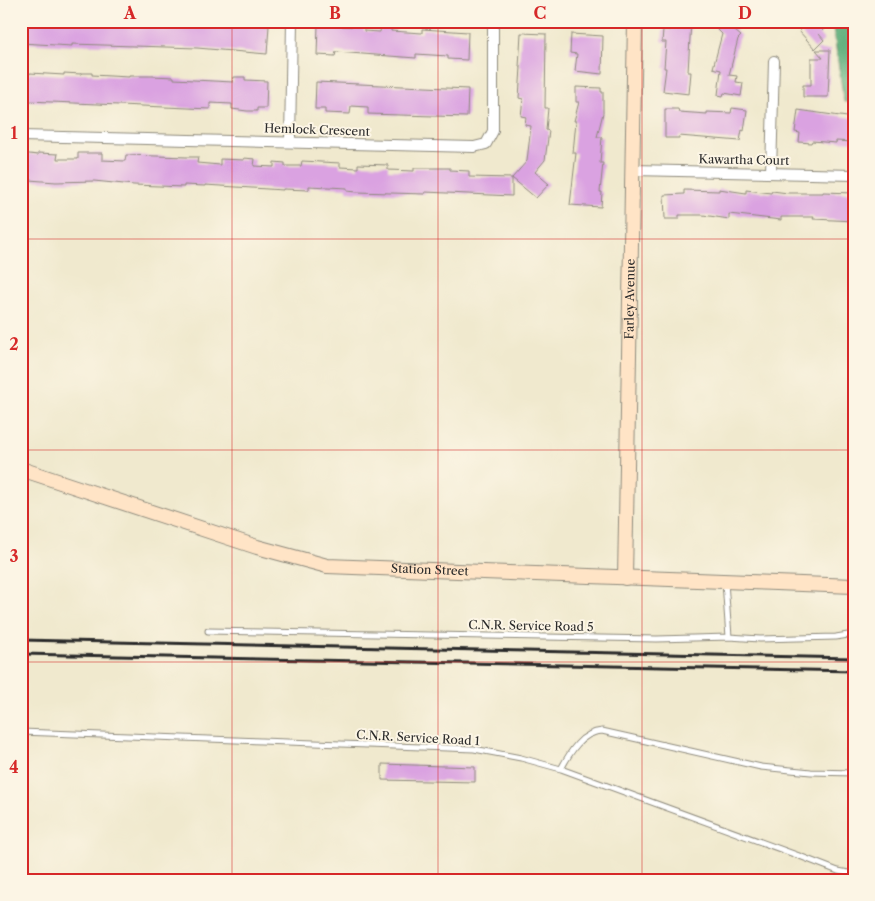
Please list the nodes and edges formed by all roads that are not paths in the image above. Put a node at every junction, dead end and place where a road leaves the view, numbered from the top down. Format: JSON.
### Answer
{"nodes":[{"id":1,"x":292,"y":21,"type":"edge"},
{"id":2,"x":493,"y":21,"type":"edge"},
{"id":3,"x":635,"y":21,"type":"edge"},
{"id":4,"x":774,"y":61,"type":"dead end"},
{"id":5,"x":21,"y":136,"type":"edge"},
{"id":6,"x":290,"y":142,"type":"junction"},
{"id":7,"x":633,"y":170,"type":"junction"},
{"id":8,"x":771,"y":173,"type":"junction"},
{"id":9,"x":854,"y":175,"type":"edge"},
{"id":10,"x":21,"y":470,"type":"edge"},
{"id":11,"x":625,"y":578,"type":"junction"},
{"id":12,"x":725,"y":581,"type":"junction"},
{"id":13,"x":854,"y":586,"type":"edge"},
{"id":14,"x":208,"y":631,"type":"dead end"},
{"id":15,"x":854,"y":634,"type":"edge"},
{"id":16,"x":729,"y":637,"type":"junction"},
{"id":17,"x":21,"y":732,"type":"edge"},
{"id":18,"x":561,"y":769,"type":"junction"},
{"id":19,"x":854,"y":773,"type":"edge"},
{"id":20,"x":854,"y":874,"type":"edge"}],
"edges":[{"from":1,"to":6,"type":"street"},
{"from":2,"to":6,"type":"street","name":"Hemlock Crescent"},
{"from":3,"to":7,"type":"street","name":"Farley Avenue"},
{"from":4,"to":8,"type":"street"},
{"from":5,"to":6,"type":"street","name":"Hemlock Crescent"},
{"from":7,"to":8,"type":"street","name":"Kawartha Court"},
{"from":7,"to":11,"type":"street","name":"Farley Avenue"},
{"from":8,"to":9,"type":"street","name":"Kawartha Court"},
{"from":10,"to":11,"type":"street","name":"Station Street"},
{"from":11,"to":12,"type":"street","name":"Station Street"},
{"from":12,"to":13,"type":"street","name":"Station Street"},
{"from":12,"to":16,"type":"lane"},
{"from":14,"to":16,"type":"lane","name":"C.N.R. Service Road 5"},
{"from":15,"to":16,"type":"lane","name":"C.N.R. Service Road 5"},
{"from":17,"to":18,"type":"lane","name":"C.N.R. Service Road 1"},
{"from":18,"to":19,"type":"lane"},
{"from":18,"to":20,"type":"lane","name":"C.N.R. Service Road 1"}]}
